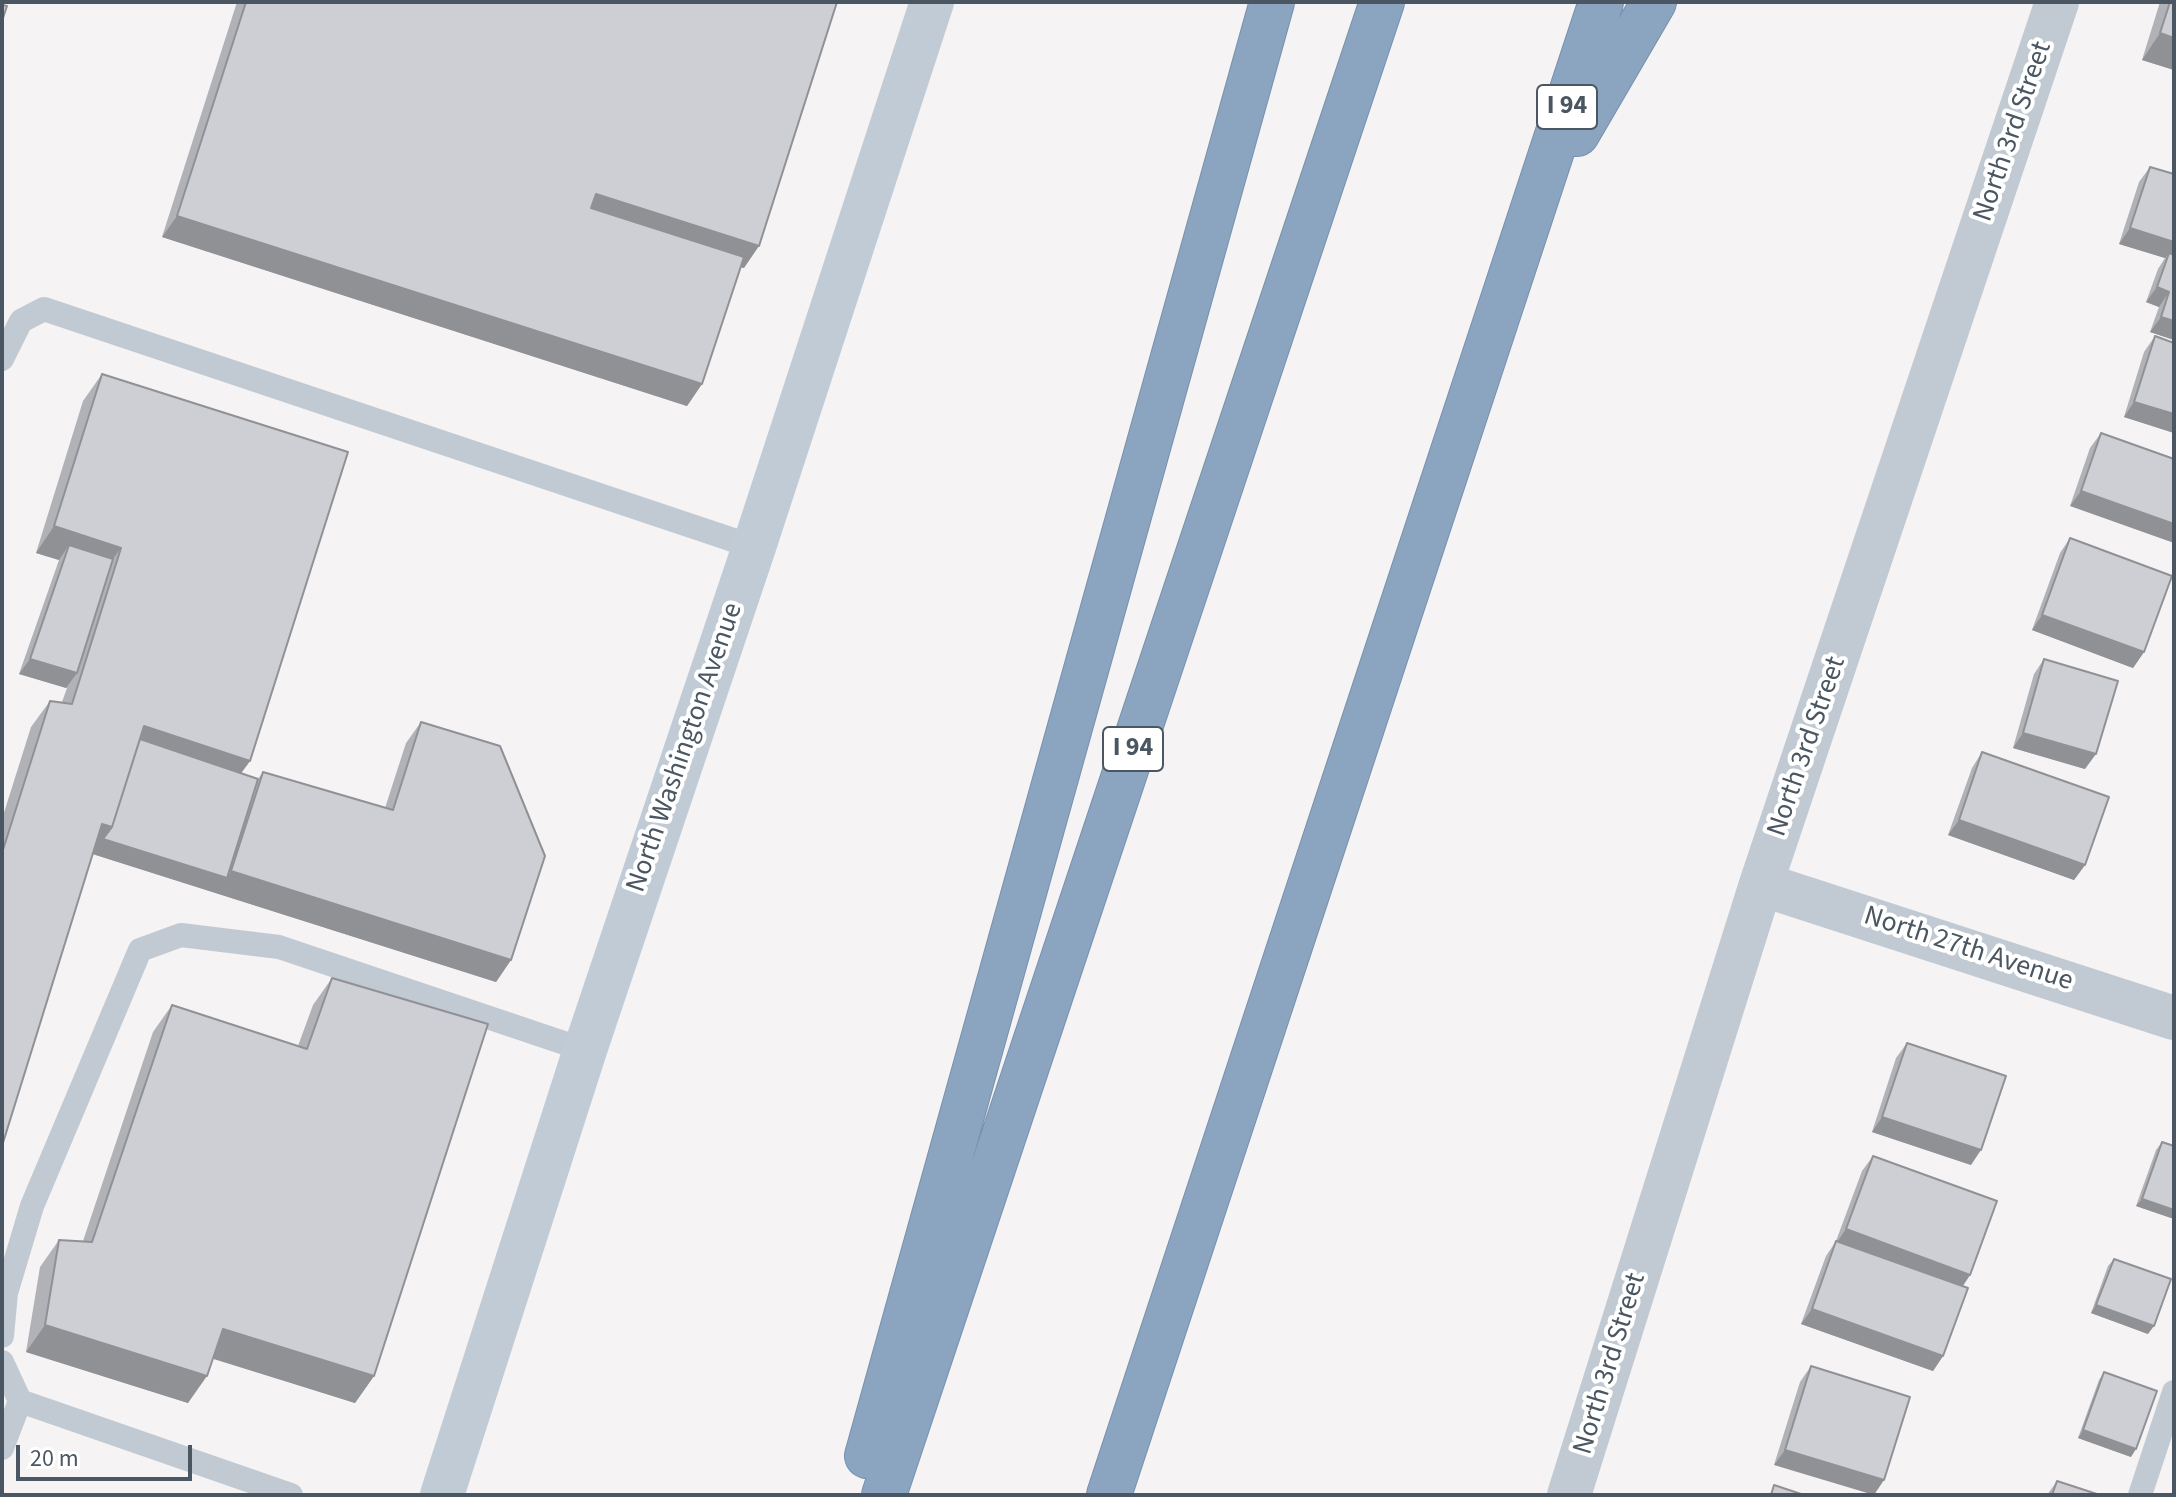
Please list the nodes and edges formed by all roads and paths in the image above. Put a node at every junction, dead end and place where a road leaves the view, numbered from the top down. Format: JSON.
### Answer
{"nodes":[{"id":1,"x":932,"y":2,"type":"edge"},
{"id":2,"x":1272,"y":2,"type":"edge"},
{"id":3,"x":1382,"y":2,"type":"edge"},
{"id":4,"x":1601,"y":2,"type":"edge"},
{"id":5,"x":1654,"y":2,"type":"edge"},
{"id":6,"x":2057,"y":2,"type":"edge"},
{"id":7,"x":1532,"y":213,"type":"junction"},
{"id":8,"x":2,"y":359,"type":"edge"},
{"id":9,"x":754,"y":547,"type":"junction"},
{"id":10,"x":1761,"y":884,"type":"junction"},
{"id":11,"x":2174,"y":1018,"type":"edge"},
{"id":12,"x":585,"y":1050,"type":"junction"},
{"id":13,"x":2,"y":1336,"type":"edge"},
{"id":14,"x":2,"y":1362,"type":"edge"},
{"id":15,"x":2174,"y":1392,"type":"edge"},
{"id":16,"x":20,"y":1401,"type":"junction"},
{"id":17,"x":2,"y":1448,"type":"edge"},
{"id":18,"x":291,"y":1495,"type":"edge"},
{"id":19,"x":442,"y":1495,"type":"edge"},
{"id":20,"x":857,"y":1495,"type":"edge"},
{"id":21,"x":884,"y":1495,"type":"edge"},
{"id":22,"x":1109,"y":1495,"type":"edge"},
{"id":23,"x":1569,"y":1495,"type":"edge"},
{"id":24,"x":2140,"y":1495,"type":"edge"}],
"edges":[{"from":1,"to":9,"type":"street","name":"North Washington Avenue"},
{"from":2,"to":20,"type":"highway"},
{"from":3,"to":21,"type":"highway","number":"I 94"},
{"from":4,"to":7,"type":"highway","number":"I 94"},
{"from":5,"to":7,"type":"highway"},
{"from":6,"to":10,"type":"street","name":"North 3rd Street"},
{"from":7,"to":22,"type":"highway","number":"I 94"},
{"from":8,"to":9,"type":"lane"},
{"from":9,"to":12,"type":"street","name":"North Washington Avenue"},
{"from":10,"to":11,"type":"street","name":"North 27th Avenue"},
{"from":10,"to":23,"type":"street","name":"North 3rd Street"},
{"from":12,"to":13,"type":"lane"},
{"from":12,"to":19,"type":"street","name":"North Washington Avenue"},
{"from":14,"to":16,"type":"lane"},
{"from":15,"to":24,"type":"lane"},
{"from":16,"to":17,"type":"lane"},
{"from":16,"to":18,"type":"lane"}]}
